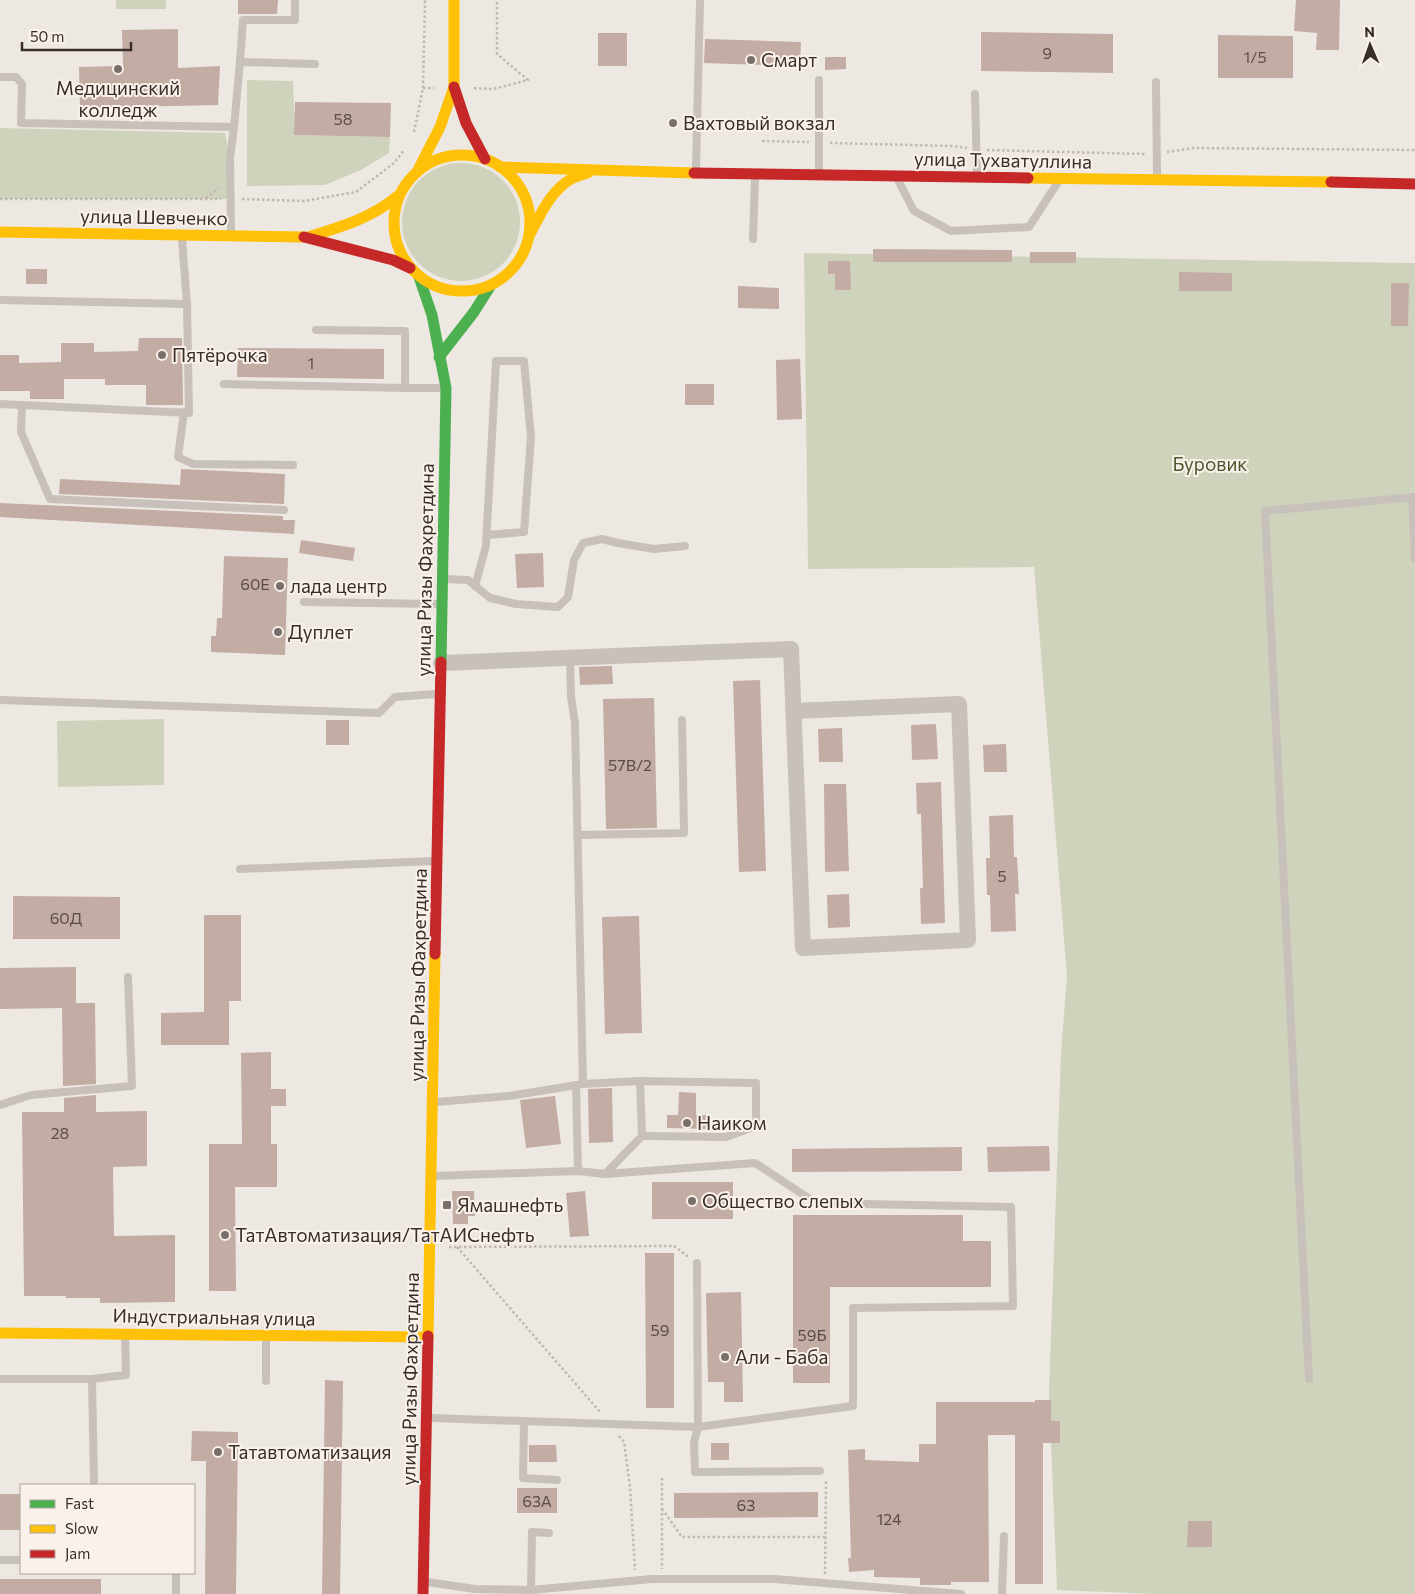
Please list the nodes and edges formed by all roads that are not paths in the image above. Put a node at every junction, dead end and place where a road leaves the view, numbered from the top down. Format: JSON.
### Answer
{"nodes":[{"id":1,"x":295,"y":0,"type":"edge"},
{"id":2,"x":454,"y":0,"type":"edge"},
{"id":3,"x":700,"y":0,"type":"edge"},
{"id":4,"x":240,"y":62,"type":"junction"},
{"id":5,"x":315,"y":64,"type":"dead end"},
{"id":6,"x":0,"y":77,"type":"edge"},
{"id":7,"x":819,"y":80,"type":"dead end"},
{"id":8,"x":1156,"y":82,"type":"dead end"},
{"id":9,"x":454,"y":87,"type":"junction"},
{"id":10,"x":975,"y":94,"type":"dead end"},
{"id":11,"x":234,"y":127,"type":"junction"},
{"id":12,"x":485,"y":159,"type":"junction"},
{"id":13,"x":500,"y":167,"type":"junction"},
{"id":14,"x":591,"y":171,"type":"junction"},
{"id":15,"x":417,"y":172,"type":"junction"},
{"id":16,"x":696,"y":173,"type":"junction"},
{"id":17,"x":755,"y":174,"type":"junction"},
{"id":18,"x":819,"y":175,"type":"junction"},
{"id":19,"x":895,"y":176,"type":"junction"},
{"id":20,"x":977,"y":178,"type":"junction"},
{"id":21,"x":1060,"y":178,"type":"junction"},
{"id":22,"x":1157,"y":179,"type":"junction"},
{"id":23,"x":1415,"y":184,"type":"edge"},
{"id":24,"x":399,"y":195,"type":"junction"},
{"id":25,"x":0,"y":232,"type":"edge"},
{"id":26,"x":231,"y":235,"type":"junction"},
{"id":27,"x":182,"y":236,"type":"junction"},
{"id":28,"x":529,"y":236,"type":"junction"},
{"id":29,"x":308,"y":237,"type":"junction"},
{"id":30,"x":753,"y":239,"type":"dead end"},
{"id":31,"x":410,"y":268,"type":"junction"},
{"id":32,"x":419,"y":277,"type":"junction"},
{"id":33,"x":492,"y":284,"type":"junction"},
{"id":34,"x":0,"y":300,"type":"edge"},
{"id":35,"x":187,"y":304,"type":"junction"},
{"id":36,"x":316,"y":330,"type":"dead end"},
{"id":37,"x":439,"y":356,"type":"junction"},
{"id":38,"x":224,"y":384,"type":"dead end"},
{"id":39,"x":404,"y":388,"type":"junction"},
{"id":40,"x":446,"y":388,"type":"junction"},
{"id":41,"x":0,"y":404,"type":"edge"},
{"id":42,"x":22,"y":405,"type":"junction"},
{"id":43,"x":184,"y":412,"type":"junction"},
{"id":44,"x":292,"y":465,"type":"dead end"},
{"id":45,"x":1414,"y":497,"type":"edge"},
{"id":46,"x":284,"y":510,"type":"dead end"},
{"id":47,"x":487,"y":535,"type":"junction"},
{"id":48,"x":685,"y":546,"type":"dead end"},
{"id":49,"x":1415,"y":559,"type":"edge"},
{"id":50,"x":442,"y":578,"type":"junction"},
{"id":51,"x":475,"y":586,"type":"junction"},
{"id":52,"x":304,"y":602,"type":"dead end"},
{"id":53,"x":442,"y":604,"type":"junction"},
{"id":54,"x":570,"y":658,"type":"junction"},
{"id":55,"x":441,"y":662,"type":"junction"},
{"id":56,"x":440,"y":694,"type":"junction"},
{"id":57,"x":0,"y":700,"type":"edge"},
{"id":58,"x":793,"y":711,"type":"junction"},
{"id":59,"x":682,"y":720,"type":"dead end"},
{"id":60,"x":577,"y":835,"type":"junction"},
{"id":61,"x":437,"y":861,"type":"junction"},
{"id":62,"x":240,"y":869,"type":"dead end"},
{"id":63,"x":128,"y":977,"type":"dead end"},
{"id":64,"x":640,"y":1081,"type":"junction"},
{"id":65,"x":579,"y":1084,"type":"junction"},
{"id":66,"x":434,"y":1102,"type":"junction"},
{"id":67,"x":0,"y":1105,"type":"edge"},
{"id":68,"x":642,"y":1136,"type":"junction"},
{"id":69,"x":578,"y":1171,"type":"junction"},
{"id":70,"x":605,"y":1174,"type":"junction"},
{"id":71,"x":432,"y":1176,"type":"junction"},
{"id":72,"x":697,"y":1263,"type":"road end"},
{"id":73,"x":0,"y":1333,"type":"edge"},
{"id":74,"x":125,"y":1334,"type":"junction"},
{"id":75,"x":266,"y":1335,"type":"junction"},
{"id":76,"x":428,"y":1337,"type":"junction"},
{"id":77,"x":0,"y":1378,"type":"edge"},
{"id":78,"x":92,"y":1379,"type":"junction"},
{"id":79,"x":1310,"y":1379,"type":"dead end"},
{"id":80,"x":266,"y":1381,"type":"dead end"},
{"id":81,"x":426,"y":1418,"type":"junction"},
{"id":82,"x":524,"y":1421,"type":"junction"},
{"id":83,"x":698,"y":1427,"type":"junction"},
{"id":84,"x":820,"y":1471,"type":"road end"},
{"id":85,"x":557,"y":1480,"type":"dead end"},
{"id":86,"x":94,"y":1481,"type":"dead end"},
{"id":87,"x":549,"y":1533,"type":"dead end"},
{"id":88,"x":1004,"y":1536,"type":"dead end"},
{"id":89,"x":0,"y":1560,"type":"edge"},
{"id":90,"x":20,"y":1560,"type":"edge"},
{"id":91,"x":176,"y":1574,"type":"edge"},
{"id":92,"x":424,"y":1581,"type":"junction"},
{"id":93,"x":531,"y":1590,"type":"junction"},
{"id":94,"x":176,"y":1594,"type":"edge"},
{"id":95,"x":424,"y":1594,"type":"edge"},
{"id":96,"x":961,"y":1594,"type":"edge"},
{"id":97,"x":1002,"y":1594,"type":"edge"}],
"edges":[{"from":1,"to":4,"type":"lane"},
{"from":2,"to":9,"type":"main road"},
{"from":3,"to":16,"type":"lane"},
{"from":4,"to":5,"type":"lane"},
{"from":4,"to":11,"type":"lane"},
{"from":6,"to":11,"type":"lane"},
{"from":7,"to":18,"type":"lane"},
{"from":8,"to":22,"type":"lane"},
{"from":9,"to":12,"type":"main road"},
{"from":9,"to":15,"type":"main road"},
{"from":10,"to":20,"type":"lane"},
{"from":11,"to":26,"type":"lane"},
{"from":12,"to":13,"type":"main road"},
{"from":12,"to":15,"type":"main road"},
{"from":13,"to":14,"type":"main road","name":"улица Тухватуллина"},
{"from":13,"to":28,"type":"main road"},
{"from":14,"to":16,"type":"main road","name":"улица Тухватуллина"},
{"from":14,"to":28,"type":"main road"},
{"from":15,"to":24,"type":"main road"},
{"from":16,"to":17,"type":"main road","name":"улица Тухватуллина"},
{"from":17,"to":18,"type":"main road","name":"улица Тухватуллина"},
{"from":17,"to":30,"type":"lane"},
{"from":18,"to":19,"type":"main road","name":"улица Тухватуллина"},
{"from":19,"to":20,"type":"main road","name":"улица Тухватуллина"},
{"from":19,"to":21,"type":"lane"},
{"from":20,"to":21,"type":"main road","name":"улица Тухватуллина"},
{"from":21,"to":22,"type":"main road","name":"улица Тухватуллина"},
{"from":22,"to":23,"type":"main road","name":"улица Тухватуллина"},
{"from":24,"to":29,"type":"main road"},
{"from":24,"to":31,"type":"main road"},
{"from":25,"to":27,"type":"main road","name":"улица Шевченко"},
{"from":26,"to":27,"type":"main road","name":"улица Шевченко"},
{"from":26,"to":29,"type":"main road","name":"улица Шевченко"},
{"from":27,"to":35,"type":"lane"},
{"from":28,"to":33,"type":"main road"},
{"from":29,"to":31,"type":"main road"},
{"from":31,"to":32,"type":"main road"},
{"from":32,"to":33,"type":"main road"},
{"from":32,"to":37,"type":"main road","name":"улица Ризы Фахретдина"},
{"from":33,"to":37,"type":"main road"},
{"from":34,"to":35,"type":"lane"},
{"from":35,"to":43,"type":"lane"},
{"from":36,"to":39,"type":"lane"},
{"from":37,"to":40,"type":"main road","name":"улица Ризы Фахретдина"},
{"from":38,"to":39,"type":"lane"},
{"from":39,"to":40,"type":"lane"},
{"from":40,"to":50,"type":"main road","name":"улица Ризы Фахретдина"},
{"from":41,"to":42,"type":"lane"},
{"from":42,"to":43,"type":"lane"},
{"from":42,"to":46,"type":"lane"},
{"from":43,"to":44,"type":"lane"},
{"from":45,"to":49,"type":"lane"},
{"from":45,"to":79,"type":"lane"},
{"from":47,"to":47,"type":"lane"},
{"from":47,"to":51,"type":"lane"},
{"from":48,"to":51,"type":"lane"},
{"from":50,"to":51,"type":"lane"},
{"from":50,"to":53,"type":"main road","name":"улица Ризы Фахретдина"},
{"from":52,"to":53,"type":"lane"},
{"from":53,"to":55,"type":"main road","name":"улица Ризы Фахретдина"},
{"from":54,"to":55,"type":"street"},
{"from":54,"to":58,"type":"street"},
{"from":54,"to":60,"type":"lane"},
{"from":55,"to":56,"type":"main road","name":"улица Ризы Фахретдина"},
{"from":56,"to":57,"type":"lane"},
{"from":56,"to":61,"type":"main road","name":"улица Ризы Фахретдина"},
{"from":58,"to":58,"type":"street"},
{"from":59,"to":60,"type":"lane"},
{"from":60,"to":65,"type":"lane"},
{"from":61,"to":62,"type":"lane"},
{"from":61,"to":66,"type":"main road","name":"улица Ризы Фахретдина"},
{"from":63,"to":67,"type":"lane"},
{"from":64,"to":65,"type":"lane"},
{"from":64,"to":68,"type":"lane"},
{"from":64,"to":68,"type":"lane"},
{"from":65,"to":66,"type":"lane"},
{"from":65,"to":69,"type":"lane"},
{"from":66,"to":71,"type":"main road","name":"улица Ризы Фахретдина"},
{"from":68,"to":70,"type":"lane"},
{"from":69,"to":70,"type":"lane"},
{"from":69,"to":71,"type":"lane"},
{"from":70,"to":83,"type":"lane"},
{"from":71,"to":76,"type":"main road","name":"улица Ризы Фахретдина"},
{"from":72,"to":83,"type":"lane"},
{"from":73,"to":74,"type":"main road","name":"Индустриальная улица"},
{"from":74,"to":75,"type":"main road","name":"Индустриальная улица"},
{"from":74,"to":78,"type":"lane"},
{"from":75,"to":76,"type":"main road","name":"Индустриальная улица"},
{"from":75,"to":80,"type":"lane"},
{"from":76,"to":81,"type":"main road","name":"улица Ризы Фахретдина"},
{"from":77,"to":78,"type":"lane"},
{"from":78,"to":86,"type":"lane"},
{"from":81,"to":82,"type":"lane"},
{"from":81,"to":92,"type":"main road","name":"улица Ризы Фахретдина"},
{"from":82,"to":83,"type":"lane"},
{"from":82,"to":85,"type":"lane"},
{"from":83,"to":84,"type":"lane"},
{"from":87,"to":93,"type":"lane"},
{"from":88,"to":97,"type":"lane"},
{"from":89,"to":90,"type":"lane"},
{"from":91,"to":94,"type":"lane"},
{"from":92,"to":93,"type":"lane"},
{"from":92,"to":95,"type":"main road","name":"улица Ризы Фахретдина"},
{"from":93,"to":96,"type":"lane"}]}
